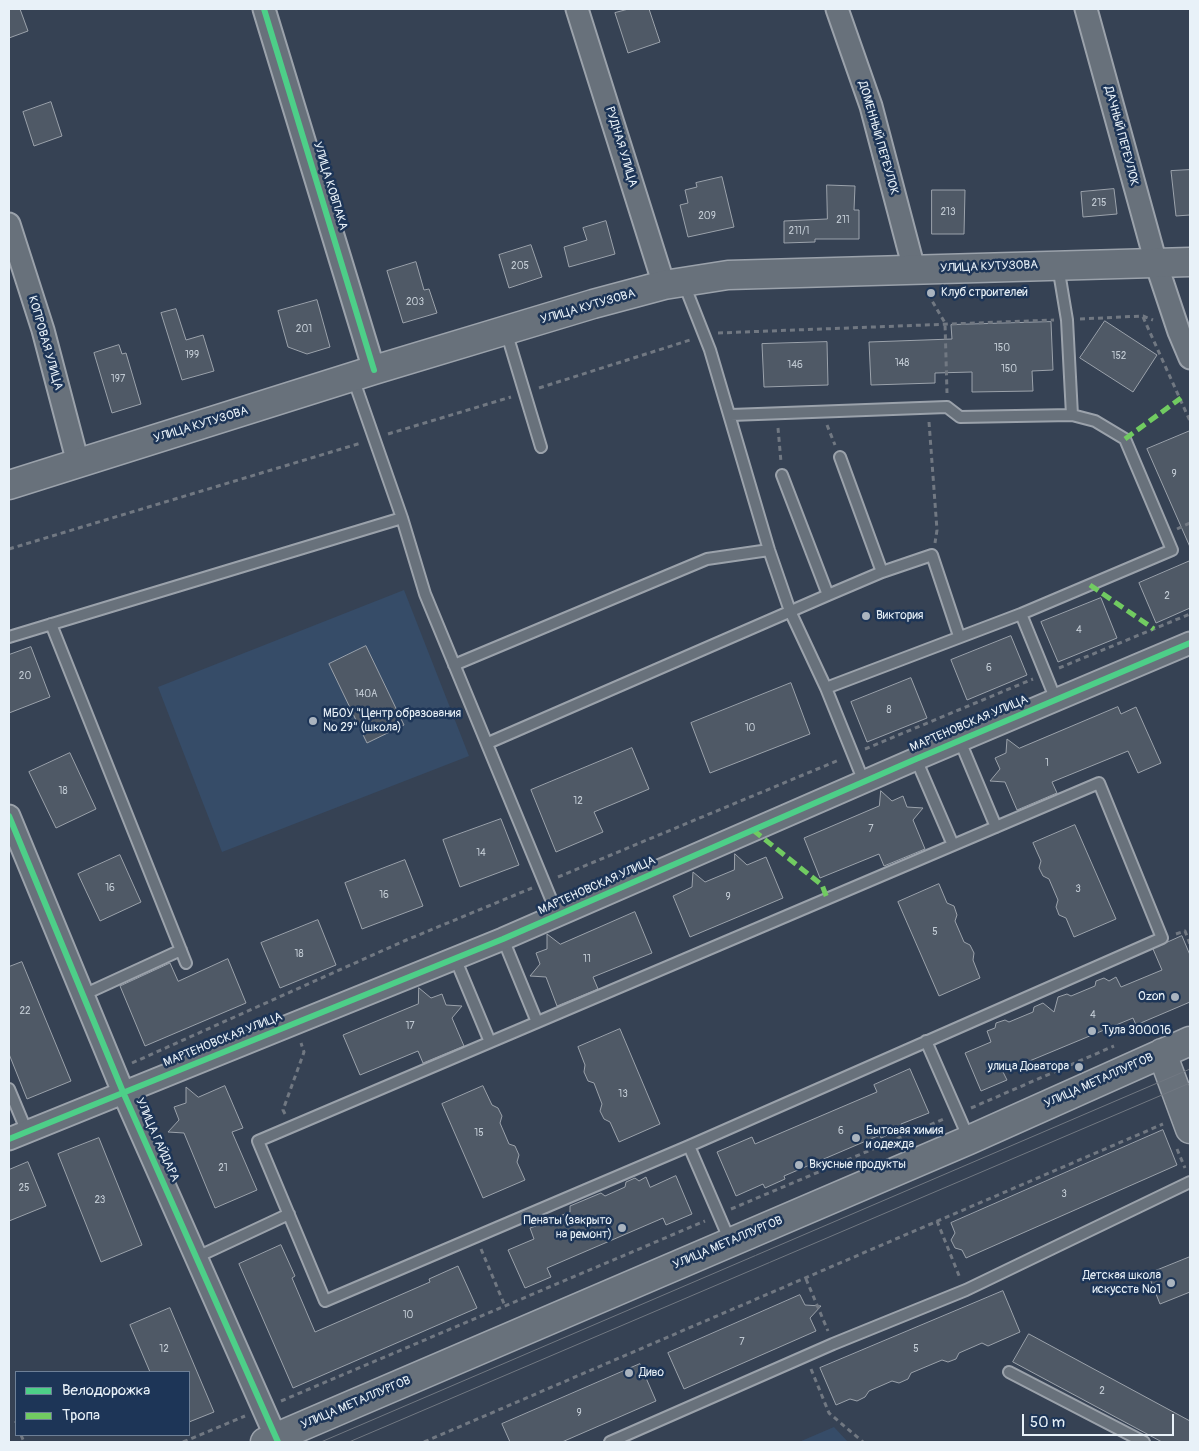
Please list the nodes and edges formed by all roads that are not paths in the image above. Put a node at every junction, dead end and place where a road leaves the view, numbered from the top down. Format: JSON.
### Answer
{"nodes":[{"id":1,"x":264,"y":9,"type":"edge"},
{"id":2,"x":577,"y":9,"type":"edge"},
{"id":3,"x":837,"y":9,"type":"edge"},
{"id":4,"x":1086,"y":9,"type":"edge"},
{"id":5,"x":9,"y":224,"type":"edge"},
{"id":6,"x":1190,"y":262,"type":"edge"},
{"id":7,"x":1156,"y":263,"type":"junction"},
{"id":8,"x":1058,"y":264,"type":"junction"},
{"id":9,"x":914,"y":269,"type":"junction"},
{"id":10,"x":674,"y":284,"type":"junction"},
{"id":11,"x":506,"y":331,"type":"junction"},
{"id":12,"x":1190,"y":358,"type":"edge"},
{"id":13,"x":363,"y":373,"type":"junction"},
{"id":14,"x":731,"y":414,"type":"junction"},
{"id":15,"x":1072,"y":415,"type":"junction"},
{"id":16,"x":541,"y":447,"type":"dead end"},
{"id":17,"x":840,"y":457,"type":"road end"},
{"id":18,"x":78,"y":463,"type":"junction"},
{"id":19,"x":782,"y":475,"type":"road end"},
{"id":20,"x":9,"y":485,"type":"edge"},
{"id":21,"x":402,"y":518,"type":"junction"},
{"id":22,"x":769,"y":550,"type":"junction"},
{"id":23,"x":882,"y":572,"type":"junction"},
{"id":24,"x":828,"y":595,"type":"junction"},
{"id":25,"x":790,"y":611,"type":"junction"},
{"id":26,"x":1021,"y":614,"type":"junction"},
{"id":27,"x":51,"y":624,"type":"junction"},
{"id":28,"x":959,"y":636,"type":"junction"},
{"id":29,"x":9,"y":637,"type":"edge"},
{"id":30,"x":1190,"y":643,"type":"edge"},
{"id":31,"x":454,"y":665,"type":"junction"},
{"id":32,"x":826,"y":688,"type":"junction"},
{"id":33,"x":1056,"y":700,"type":"junction"},
{"id":34,"x":960,"y":740,"type":"junction"},
{"id":35,"x":488,"y":743,"type":"junction"},
{"id":36,"x":916,"y":759,"type":"junction"},
{"id":37,"x":864,"y":782,"type":"junction"},
{"id":38,"x":9,"y":816,"type":"edge"},
{"id":39,"x":996,"y":827,"type":"junction"},
{"id":40,"x":953,"y":845,"type":"junction"},
{"id":41,"x":558,"y":916,"type":"junction"},
{"id":42,"x":502,"y":939,"type":"junction"},
{"id":43,"x":181,"y":950,"type":"junction"},
{"id":44,"x":455,"y":958,"type":"junction"},
{"id":45,"x":186,"y":963,"type":"dead end"},
{"id":46,"x":83,"y":995,"type":"junction"},
{"id":47,"x":537,"y":1022,"type":"junction"},
{"id":48,"x":926,"y":1041,"type":"junction"},
{"id":49,"x":1190,"y":1041,"type":"edge"},
{"id":50,"x":490,"y":1042,"type":"junction"},
{"id":51,"x":1162,"y":1053,"type":"junction"},
{"id":52,"x":9,"y":1089,"type":"edge"},
{"id":53,"x":123,"y":1092,"type":"junction"},
{"id":54,"x":18,"y":1135,"type":"edge"},
{"id":55,"x":1179,"y":1136,"type":"edge"},
{"id":56,"x":969,"y":1140,"type":"junction"},
{"id":57,"x":689,"y":1146,"type":"junction"},
{"id":58,"x":1188,"y":1177,"type":"edge"},
{"id":59,"x":289,"y":1214,"type":"junction"},
{"id":60,"x":731,"y":1242,"type":"junction"},
{"id":61,"x":197,"y":1256,"type":"junction"},
{"id":62,"x":1009,"y":1372,"type":"dead end"},
{"id":63,"x":273,"y":1441,"type":"edge"},
{"id":64,"x":610,"y":1442,"type":"edge"},
{"id":65,"x":1144,"y":1442,"type":"edge"}],
"edges":[{"from":1,"to":13,"type":"street","name":"УЛИЦА КОВПАКА"},
{"from":2,"to":10,"type":"street","name":"РУДНАЯ УЛИЦА"},
{"from":3,"to":9,"type":"street","name":"ДОМЕННЫЙ ПЕРЕУЛОК"},
{"from":4,"to":7,"type":"street","name":"ДАЧНЫЙ ПЕРЕУЛОК"},
{"from":5,"to":18,"type":"street","name":"КОПРОВАЯ УЛИЦА"},
{"from":6,"to":7,"type":"main road","name":"УЛИЦА КУТУЗОВА"},
{"from":7,"to":8,"type":"main road","name":"УЛИЦА КУТУЗОВА"},
{"from":7,"to":12,"type":"street"},
{"from":8,"to":9,"type":"main road","name":"УЛИЦА КУТУЗОВА"},
{"from":8,"to":15,"type":"lane"},
{"from":9,"to":10,"type":"main road","name":"УЛИЦА КУТУЗОВА"},
{"from":10,"to":11,"type":"main road","name":"УЛИЦА КУТУЗОВА"},
{"from":10,"to":14,"type":"lane"},
{"from":11,"to":13,"type":"main road","name":"УЛИЦА КУТУЗОВА"},
{"from":11,"to":16,"type":"lane"},
{"from":13,"to":18,"type":"main road","name":"УЛИЦА КУТУЗОВА"},
{"from":13,"to":21,"type":"lane"},
{"from":14,"to":15,"type":"lane"},
{"from":14,"to":22,"type":"lane"},
{"from":15,"to":26,"type":"lane"},
{"from":17,"to":23,"type":"lane"},
{"from":18,"to":20,"type":"main road","name":"УЛИЦА КУТУЗОВА"},
{"from":19,"to":24,"type":"lane"},
{"from":21,"to":27,"type":"lane"},
{"from":21,"to":31,"type":"lane"},
{"from":22,"to":25,"type":"lane"},
{"from":22,"to":31,"type":"lane"},
{"from":23,"to":24,"type":"lane"},
{"from":23,"to":28,"type":"lane"},
{"from":24,"to":25,"type":"lane"},
{"from":25,"to":32,"type":"lane"},
{"from":25,"to":35,"type":"lane"},
{"from":26,"to":28,"type":"lane"},
{"from":26,"to":33,"type":"lane"},
{"from":27,"to":29,"type":"lane"},
{"from":27,"to":43,"type":"lane"},
{"from":28,"to":32,"type":"lane"},
{"from":30,"to":33,"type":"street","name":"МАРТЕНОВСКАЯ УЛИЦА"},
{"from":31,"to":35,"type":"lane"},
{"from":32,"to":37,"type":"lane"},
{"from":33,"to":34,"type":"street","name":"МАРТЕНОВСКАЯ УЛИЦА"},
{"from":34,"to":36,"type":"street","name":"МАРТЕНОВСКАЯ УЛИЦА"},
{"from":34,"to":39,"type":"lane"},
{"from":35,"to":41,"type":"lane"},
{"from":36,"to":37,"type":"street","name":"МАРТЕНОВСКАЯ УЛИЦА"},
{"from":36,"to":40,"type":"lane"},
{"from":37,"to":41,"type":"street","name":"МАРТЕНОВСКАЯ УЛИЦА"},
{"from":38,"to":46,"type":"street","name":"УЛИЦА ГАЙДАРА"},
{"from":39,"to":40,"type":"lane"},
{"from":39,"to":48,"type":"lane"},
{"from":40,"to":47,"type":"lane"},
{"from":41,"to":42,"type":"street","name":"МАРТЕНОВСКАЯ УЛИЦА"},
{"from":42,"to":44,"type":"street","name":"МАРТЕНОВСКАЯ УЛИЦА"},
{"from":42,"to":47,"type":"lane"},
{"from":43,"to":45,"type":"lane"},
{"from":43,"to":46,"type":"lane"},
{"from":44,"to":50,"type":"lane"},
{"from":44,"to":53,"type":"street","name":"МАРТЕНОВСКАЯ УЛИЦА"},
{"from":46,"to":53,"type":"street","name":"УЛИЦА ГАЙДАРА"},
{"from":47,"to":50,"type":"lane"},
{"from":48,"to":56,"type":"lane"},
{"from":48,"to":57,"type":"lane"},
{"from":49,"to":51,"type":"main road","name":"УЛИЦА МЕТАЛЛУРГОВ"},
{"from":50,"to":59,"type":"lane"},
{"from":51,"to":55,"type":"main road"},
{"from":51,"to":56,"type":"main road","name":"УЛИЦА МЕТАЛЛУРГОВ"},
{"from":52,"to":54,"type":"lane"},
{"from":53,"to":54,"type":"street","name":"МАРТЕНОВСКАЯ УЛИЦА"},
{"from":53,"to":61,"type":"street","name":"УЛИЦА ГАЙДАРА"},
{"from":56,"to":60,"type":"main road","name":"УЛИЦА МЕТАЛЛУРГОВ"},
{"from":57,"to":59,"type":"lane"},
{"from":57,"to":60,"type":"lane"},
{"from":58,"to":64,"type":"lane"},
{"from":59,"to":61,"type":"lane"},
{"from":60,"to":63,"type":"main road","name":"УЛИЦА МЕТАЛЛУРГОВ"},
{"from":61,"to":63,"type":"street","name":"УЛИЦА ГАЙДАРА"},
{"from":62,"to":65,"type":"lane"}]}
